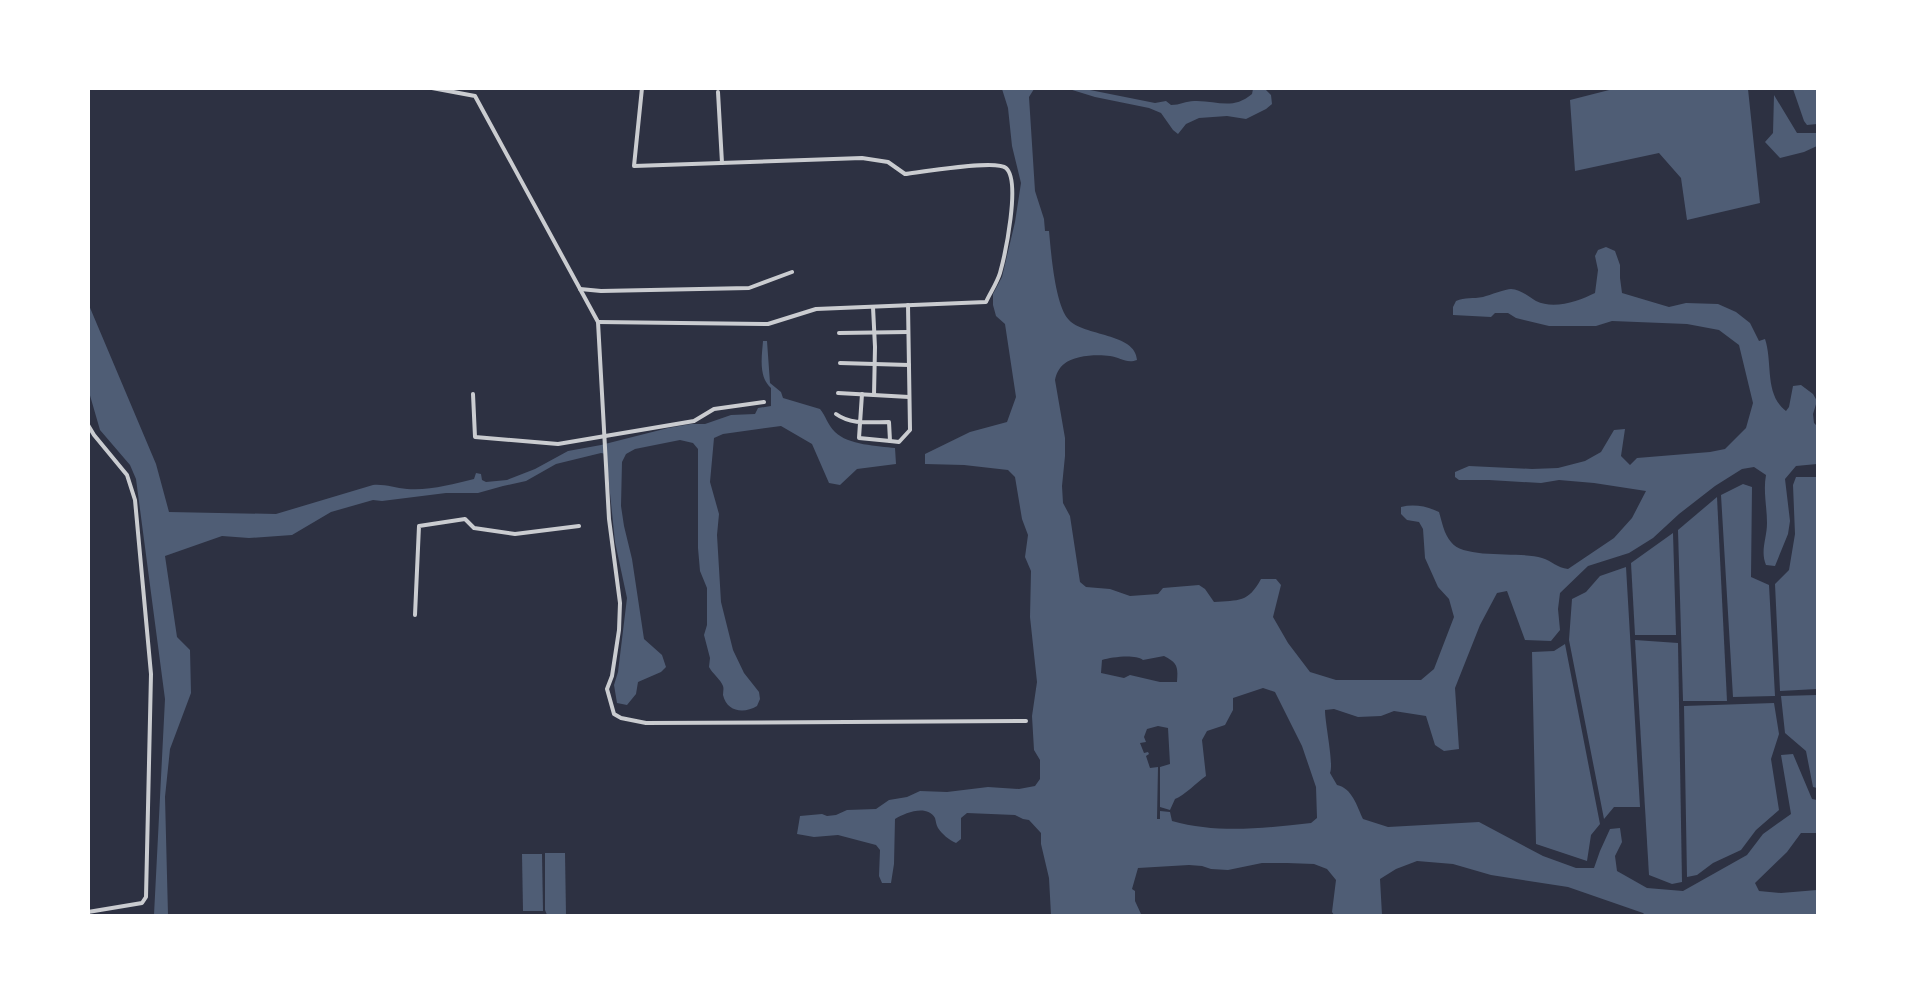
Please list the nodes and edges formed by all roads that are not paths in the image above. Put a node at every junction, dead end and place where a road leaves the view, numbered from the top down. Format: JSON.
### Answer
{"nodes":[{"id":1,"x":432,"y":88,"type":"edge"},
{"id":2,"x":642,"y":88,"type":"edge"},
{"id":3,"x":718,"y":92,"type":"dead end"},
{"id":4,"x":722,"y":163,"type":"junction"},
{"id":5,"x":792,"y":272,"type":"dead end"},
{"id":6,"x":580,"y":289,"type":"junction"},
{"id":7,"x":908,"y":305,"type":"junction"},
{"id":8,"x":873,"y":307,"type":"junction"},
{"id":9,"x":598,"y":322,"type":"junction"},
{"id":10,"x":908,"y":332,"type":"junction"},
{"id":11,"x":839,"y":333,"type":"dead end"},
{"id":12,"x":875,"y":333,"type":"junction"},
{"id":13,"x":840,"y":363,"type":"dead end"},
{"id":14,"x":875,"y":364,"type":"junction"},
{"id":15,"x":909,"y":365,"type":"junction"},
{"id":16,"x":838,"y":393,"type":"dead end"},
{"id":17,"x":473,"y":394,"type":"dead end"},
{"id":18,"x":862,"y":394,"type":"junction"},
{"id":19,"x":873,"y":395,"type":"junction"},
{"id":20,"x":909,"y":397,"type":"junction"},
{"id":21,"x":764,"y":402,"type":"dead end"},
{"id":22,"x":836,"y":414,"type":"dead end"},
{"id":23,"x":860,"y":421,"type":"junction"},
{"id":24,"x":88,"y":425,"type":"edge"},
{"id":25,"x":604,"y":436,"type":"junction"},
{"id":26,"x":890,"y":441,"type":"junction"},
{"id":27,"x":579,"y":526,"type":"dead end"},
{"id":28,"x":416,"y":615,"type":"dead end"},
{"id":29,"x":1026,"y":721,"type":"dead end"},
{"id":30,"x":88,"y":912,"type":"edge"}],
"edges":[{"from":1,"to":6,"type":"street"},
{"from":2,"to":4,"type":"street"},
{"from":3,"to":4,"type":"street"},
{"from":4,"to":7,"type":"street"},
{"from":5,"to":6,"type":"street"},
{"from":6,"to":9,"type":"street"},
{"from":7,"to":8,"type":"street"},
{"from":7,"to":10,"type":"street"},
{"from":8,"to":9,"type":"street"},
{"from":8,"to":12,"type":"street"},
{"from":9,"to":25,"type":"street"},
{"from":10,"to":12,"type":"street"},
{"from":10,"to":15,"type":"street"},
{"from":11,"to":12,"type":"street"},
{"from":12,"to":14,"type":"street"},
{"from":13,"to":14,"type":"street"},
{"from":14,"to":15,"type":"street"},
{"from":14,"to":19,"type":"street"},
{"from":15,"to":20,"type":"street"},
{"from":16,"to":18,"type":"street"},
{"from":17,"to":25,"type":"street"},
{"from":18,"to":19,"type":"street"},
{"from":18,"to":23,"type":"street"},
{"from":19,"to":20,"type":"street"},
{"from":20,"to":26,"type":"street"},
{"from":21,"to":25,"type":"street"},
{"from":22,"to":23,"type":"street"},
{"from":23,"to":26,"type":"street"},
{"from":23,"to":26,"type":"street"},
{"from":24,"to":30,"type":"street"},
{"from":25,"to":29,"type":"street"},
{"from":27,"to":28,"type":"street"}]}
